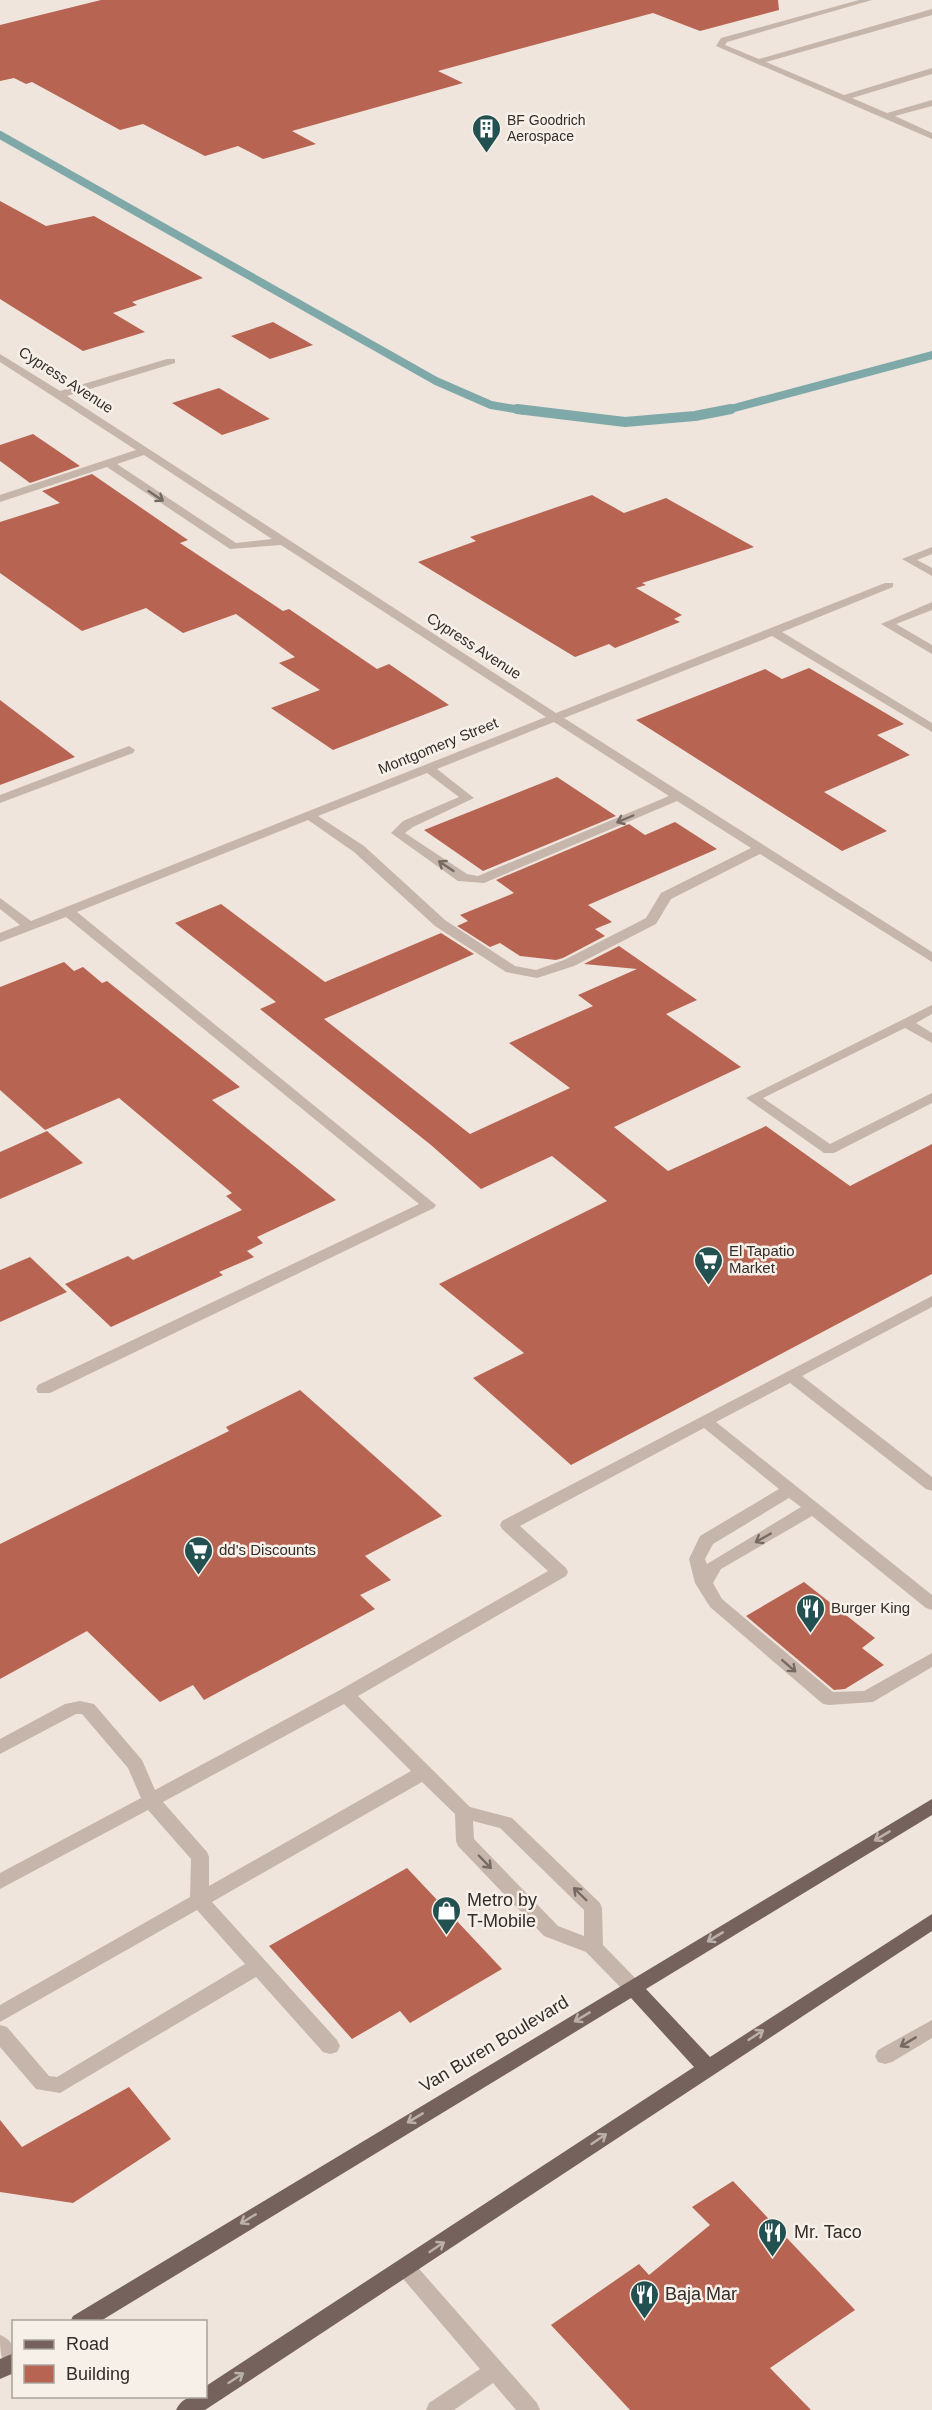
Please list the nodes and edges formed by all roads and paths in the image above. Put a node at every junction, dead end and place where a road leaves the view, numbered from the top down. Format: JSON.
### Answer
{"nodes":[{"id":1,"x":868,"y":0,"type":"edge"},
{"id":2,"x":932,"y":12,"type":"edge"},
{"id":3,"x":758,"y":62,"type":"junction"},
{"id":4,"x":932,"y":71,"type":"edge"},
{"id":5,"x":843,"y":98,"type":"junction"},
{"id":6,"x":932,"y":102,"type":"edge"},
{"id":7,"x":886,"y":117,"type":"junction"},
{"id":8,"x":932,"y":136,"type":"edge"},
{"id":9,"x":0,"y":357,"type":"edge"},
{"id":10,"x":171,"y":361,"type":"dead end"},
{"id":11,"x":59,"y":395,"type":"junction"},
{"id":12,"x":145,"y":451,"type":"junction"},
{"id":13,"x":108,"y":463,"type":"junction"},
{"id":14,"x":0,"y":499,"type":"edge"},
{"id":15,"x":283,"y":541,"type":"junction"},
{"id":16,"x":932,"y":550,"type":"edge"},
{"id":17,"x":932,"y":573,"type":"edge"},
{"id":18,"x":889,"y":585,"type":"dead end"},
{"id":19,"x":932,"y":606,"type":"edge"},
{"id":20,"x":773,"y":631,"type":"junction"},
{"id":21,"x":932,"y":650,"type":"edge"},
{"id":22,"x":554,"y":717,"type":"junction"},
{"id":23,"x":932,"y":728,"type":"edge"},
{"id":24,"x":129,"y":750,"type":"dead end"},
{"id":25,"x":428,"y":768,"type":"junction"},
{"id":26,"x":679,"y":796,"type":"junction"},
{"id":27,"x":0,"y":799,"type":"edge"},
{"id":28,"x":308,"y":815,"type":"junction"},
{"id":29,"x":761,"y":848,"type":"junction"},
{"id":30,"x":0,"y":902,"type":"edge"},
{"id":31,"x":67,"y":911,"type":"junction"},
{"id":32,"x":29,"y":926,"type":"junction"},
{"id":33,"x":0,"y":938,"type":"edge"},
{"id":34,"x":932,"y":957,"type":"edge"},
{"id":35,"x":932,"y":1009,"type":"edge"},
{"id":36,"x":905,"y":1022,"type":"junction"},
{"id":37,"x":932,"y":1039,"type":"edge"},
{"id":38,"x":932,"y":1097,"type":"edge"},
{"id":39,"x":932,"y":1301,"type":"edge"},
{"id":40,"x":791,"y":1376,"type":"junction"},
{"id":41,"x":44,"y":1389,"type":"dead end"},
{"id":42,"x":706,"y":1422,"type":"junction"},
{"id":43,"x":932,"y":1485,"type":"edge"},
{"id":44,"x":790,"y":1490,"type":"junction"},
{"id":45,"x":813,"y":1508,"type":"junction"},
{"id":46,"x":704,"y":1582,"type":"junction"},
{"id":47,"x":932,"y":1604,"type":"edge"},
{"id":48,"x":932,"y":1659,"type":"edge"},
{"id":49,"x":346,"y":1695,"type":"junction"},
{"id":50,"x":0,"y":1747,"type":"edge"},
{"id":51,"x":424,"y":1772,"type":"junction"},
{"id":52,"x":151,"y":1801,"type":"junction"},
{"id":53,"x":932,"y":1806,"type":"edge"},
{"id":54,"x":464,"y":1812,"type":"junction"},
{"id":55,"x":0,"y":1882,"type":"edge"},
{"id":56,"x":199,"y":1900,"type":"junction"},
{"id":57,"x":932,"y":1922,"type":"edge"},
{"id":58,"x":593,"y":1947,"type":"junction"},
{"id":59,"x":255,"y":1963,"type":"junction"},
{"id":60,"x":632,"y":1987,"type":"junction"},
{"id":61,"x":0,"y":2014,"type":"edge"},
{"id":62,"x":932,"y":2028,"type":"edge"},
{"id":63,"x":0,"y":2034,"type":"edge"},
{"id":64,"x":330,"y":2046,"type":"dead end"},
{"id":65,"x":885,"y":2056,"type":"dead end"},
{"id":66,"x":707,"y":2067,"type":"junction"},
{"id":67,"x":406,"y":2268,"type":"junction"},
{"id":68,"x":83,"y":2320,"type":"edge"},
{"id":69,"x":0,"y":2344,"type":"edge"},
{"id":70,"x":12,"y":2359,"type":"edge"},
{"id":71,"x":495,"y":2370,"type":"junction"},
{"id":72,"x":207,"y":2397,"type":"edge"},
{"id":73,"x":206,"y":2398,"type":"edge"},
{"id":74,"x":187,"y":2410,"type":"edge"},
{"id":75,"x":437,"y":2410,"type":"edge"},
{"id":76,"x":529,"y":2410,"type":"edge"}],
"edges":[{"from":1,"to":3,"type":"street"},
{"from":2,"to":3,"type":"street"},
{"from":3,"to":5,"type":"street"},
{"from":4,"to":5,"type":"street"},
{"from":5,"to":7,"type":"street"},
{"from":6,"to":7,"type":"street"},
{"from":7,"to":8,"type":"street"},
{"from":9,"to":11,"type":"street","name":"Cypress Avenue"},
{"from":10,"to":11,"type":"street"},
{"from":11,"to":12,"type":"street","name":"Cypress Avenue"},
{"from":12,"to":13,"type":"street"},
{"from":12,"to":15,"type":"street","name":"Cypress Avenue"},
{"from":13,"to":14,"type":"street"},
{"from":13,"to":15,"type":"street","one_way":true},
{"from":15,"to":22,"type":"street","name":"Cypress Avenue"},
{"from":16,"to":17,"type":"street"},
{"from":18,"to":20,"type":"street","name":"Montgomery Street"},
{"from":19,"to":21,"type":"street"},
{"from":20,"to":22,"type":"street","name":"Montgomery Street"},
{"from":20,"to":23,"type":"street"},
{"from":22,"to":25,"type":"street","name":"Montgomery Street"},
{"from":22,"to":26,"type":"street","name":"Cypress Avenue"},
{"from":24,"to":27,"type":"street"},
{"from":26,"to":25,"type":"street","one_way":true},
{"from":25,"to":28,"type":"street","name":"Montgomery Street"},
{"from":26,"to":29,"type":"street","name":"Cypress Avenue"},
{"from":28,"to":29,"type":"street"},
{"from":28,"to":31,"type":"street","name":"Montgomery Street"},
{"from":29,"to":34,"type":"street","name":"Cypress Avenue"},
{"from":30,"to":32,"type":"street"},
{"from":31,"to":32,"type":"street","name":"Montgomery Street"},
{"from":31,"to":41,"type":"street"},
{"from":32,"to":33,"type":"street","name":"Montgomery Street"},
{"from":35,"to":36,"type":"street"},
{"from":36,"to":37,"type":"street"},
{"from":36,"to":38,"type":"street"},
{"from":39,"to":40,"type":"street"},
{"from":40,"to":42,"type":"street"},
{"from":40,"to":43,"type":"street"},
{"from":42,"to":44,"type":"street"},
{"from":42,"to":49,"type":"street"},
{"from":44,"to":45,"type":"street"},
{"from":44,"to":46,"type":"street"},
{"from":45,"to":46,"type":"street","one_way":true},
{"from":45,"to":47,"type":"street"},
{"from":46,"to":48,"type":"street","one_way":true},
{"from":49,"to":51,"type":"street"},
{"from":49,"to":52,"type":"street"},
{"from":50,"to":52,"type":"street"},
{"from":51,"to":54,"type":"street"},
{"from":51,"to":56,"type":"street"},
{"from":52,"to":55,"type":"street"},
{"from":52,"to":56,"type":"street"},
{"from":53,"to":60,"type":"main road","name":"Van Buren Boulevard","one_way":true},
{"from":54,"to":58,"type":"street","one_way":true},
{"from":58,"to":54,"type":"street","one_way":true},
{"from":56,"to":59,"type":"street"},
{"from":56,"to":61,"type":"street"},
{"from":66,"to":57,"type":"main road","one_way":true},
{"from":58,"to":60,"type":"street"},
{"from":59,"to":63,"type":"street"},
{"from":59,"to":64,"type":"street"},
{"from":60,"to":66,"type":"main road"},
{"from":60,"to":68,"type":"main road","name":"Van Buren Boulevard","one_way":true},
{"from":62,"to":65,"type":"street","one_way":true},
{"from":67,"to":66,"type":"main road","one_way":true},
{"from":67,"to":71,"type":"street"},
{"from":72,"to":67,"type":"main road","one_way":true},
{"from":69,"to":70,"type":"street"},
{"from":71,"to":75,"type":"street"},
{"from":71,"to":76,"type":"street"},
{"from":74,"to":73,"type":"main road","one_way":true}]}
